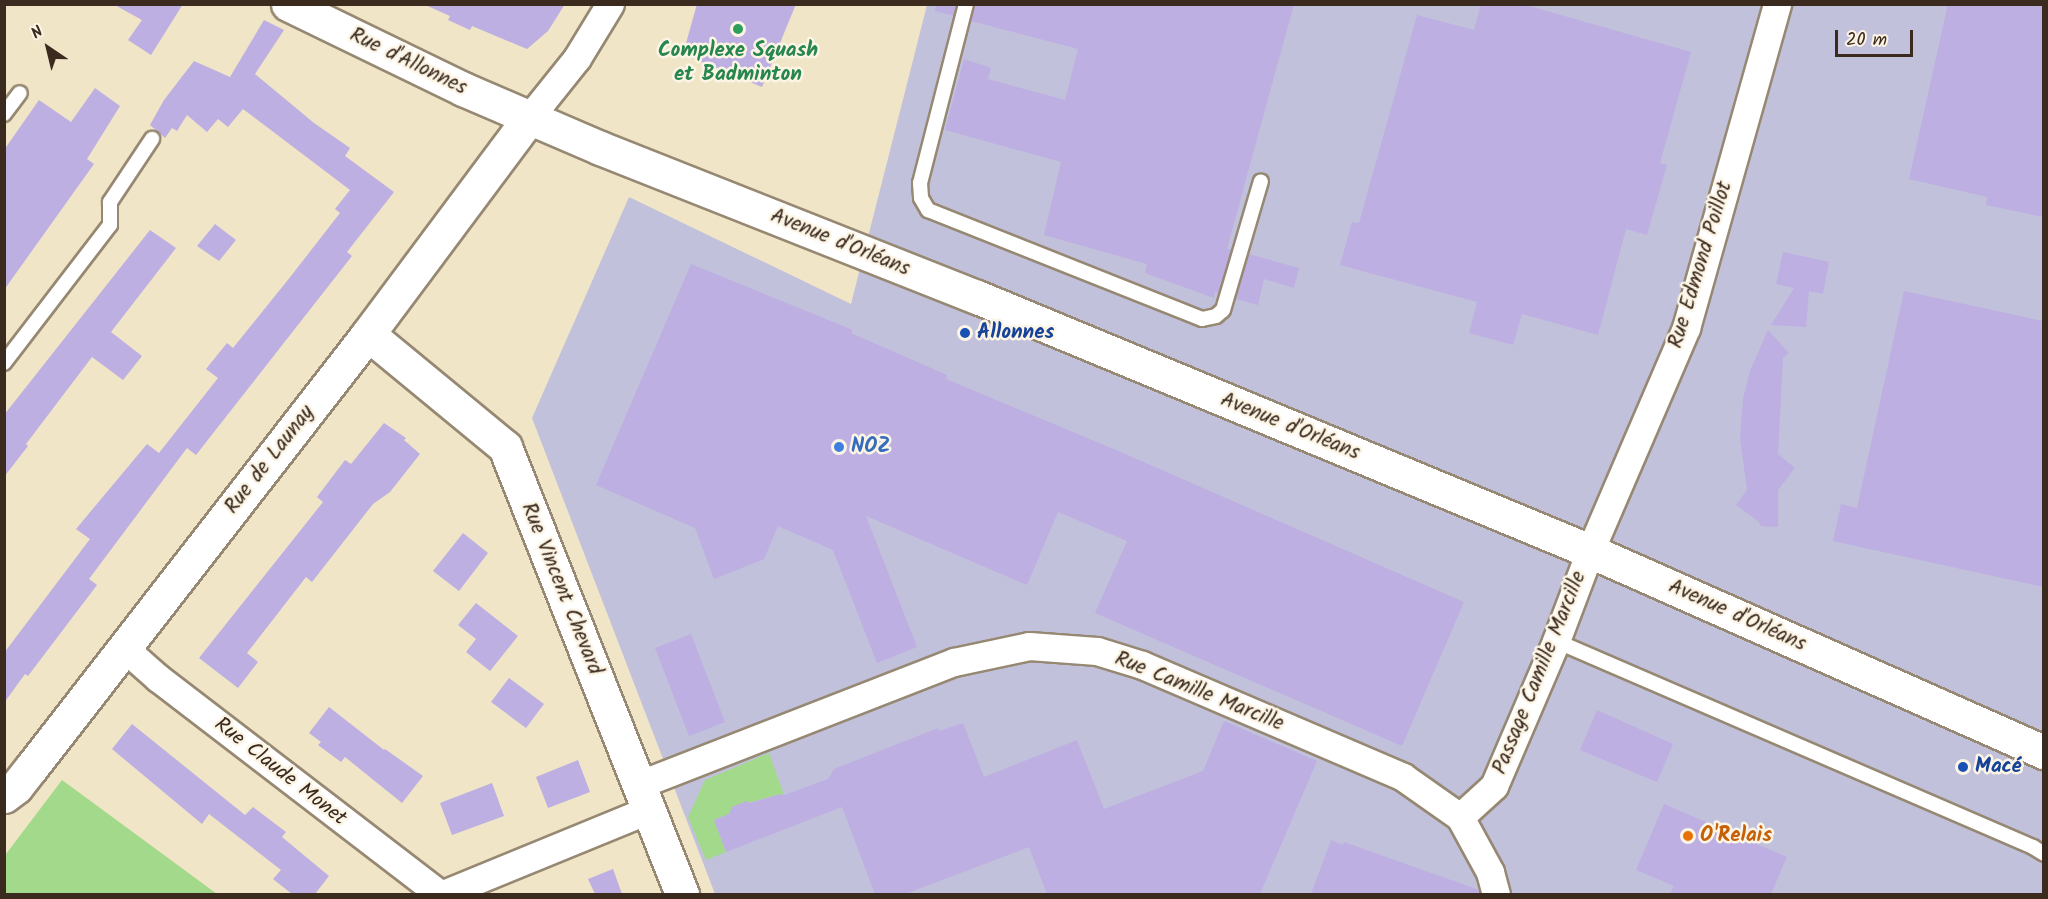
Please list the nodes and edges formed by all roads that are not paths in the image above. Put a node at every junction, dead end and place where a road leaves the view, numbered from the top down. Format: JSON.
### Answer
{"nodes":[{"id":1,"x":288,"y":4,"type":"edge"},
{"id":2,"x":610,"y":4,"type":"edge"},
{"id":3,"x":966,"y":4,"type":"edge"},
{"id":4,"x":1777,"y":4,"type":"edge"},
{"id":5,"x":20,"y":93,"type":"dead end"},
{"id":6,"x":4,"y":114,"type":"edge"},
{"id":7,"x":529,"y":118,"type":"junction"},
{"id":8,"x":152,"y":139,"type":"dead end"},
{"id":9,"x":1261,"y":181,"type":"dead end"},
{"id":10,"x":368,"y":334,"type":"junction"},
{"id":11,"x":4,"y":363,"type":"edge"},
{"id":12,"x":1590,"y":551,"type":"junction"},
{"id":13,"x":1556,"y":641,"type":"junction"},
{"id":14,"x":123,"y":647,"type":"junction"},
{"id":15,"x":2043,"y":752,"type":"edge"},
{"id":16,"x":4,"y":796,"type":"edge"},
{"id":17,"x":643,"y":798,"type":"junction"},
{"id":18,"x":1460,"y":817,"type":"junction"},
{"id":19,"x":2043,"y":854,"type":"edge"},
{"id":20,"x":442,"y":894,"type":"edge"},
{"id":21,"x":682,"y":894,"type":"edge"},
{"id":22,"x":1496,"y":894,"type":"edge"}],
"edges":[{"from":1,"to":7,"type":"main road","name":"Rue d'Allonnes"},
{"from":2,"to":7,"type":"street"},
{"from":3,"to":9,"type":"lane"},
{"from":4,"to":12,"type":"street","name":"Rue Edmond Poillot"},
{"from":5,"to":6,"type":"lane"},
{"from":7,"to":10,"type":"main road","name":"Rue de Launay"},
{"from":7,"to":12,"type":"main road","name":"Avenue d'Orléans"},
{"from":8,"to":11,"type":"lane"},
{"from":10,"to":14,"type":"main road","name":"Rue de Launay"},
{"from":10,"to":17,"type":"main road","name":"Rue Vincent Chevard"},
{"from":12,"to":13,"type":"street","name":"Passage Camille Marcille"},
{"from":12,"to":15,"type":"main road","name":"Avenue d'Orléans"},
{"from":13,"to":18,"type":"street","name":"Passage Camille Marcille"},
{"from":13,"to":19,"type":"lane"},
{"from":14,"to":16,"type":"main road","name":"Rue de Launay"},
{"from":14,"to":20,"type":"street","name":"Rue Claude Monet"},
{"from":17,"to":18,"type":"street","name":"Rue Camille Marcille"},
{"from":17,"to":20,"type":"street","name":"Rue Claude Monet"},
{"from":17,"to":21,"type":"main road","name":"Rue Vincent Chevard"},
{"from":18,"to":22,"type":"street","name":"Rue Camille Marcille"}]}
